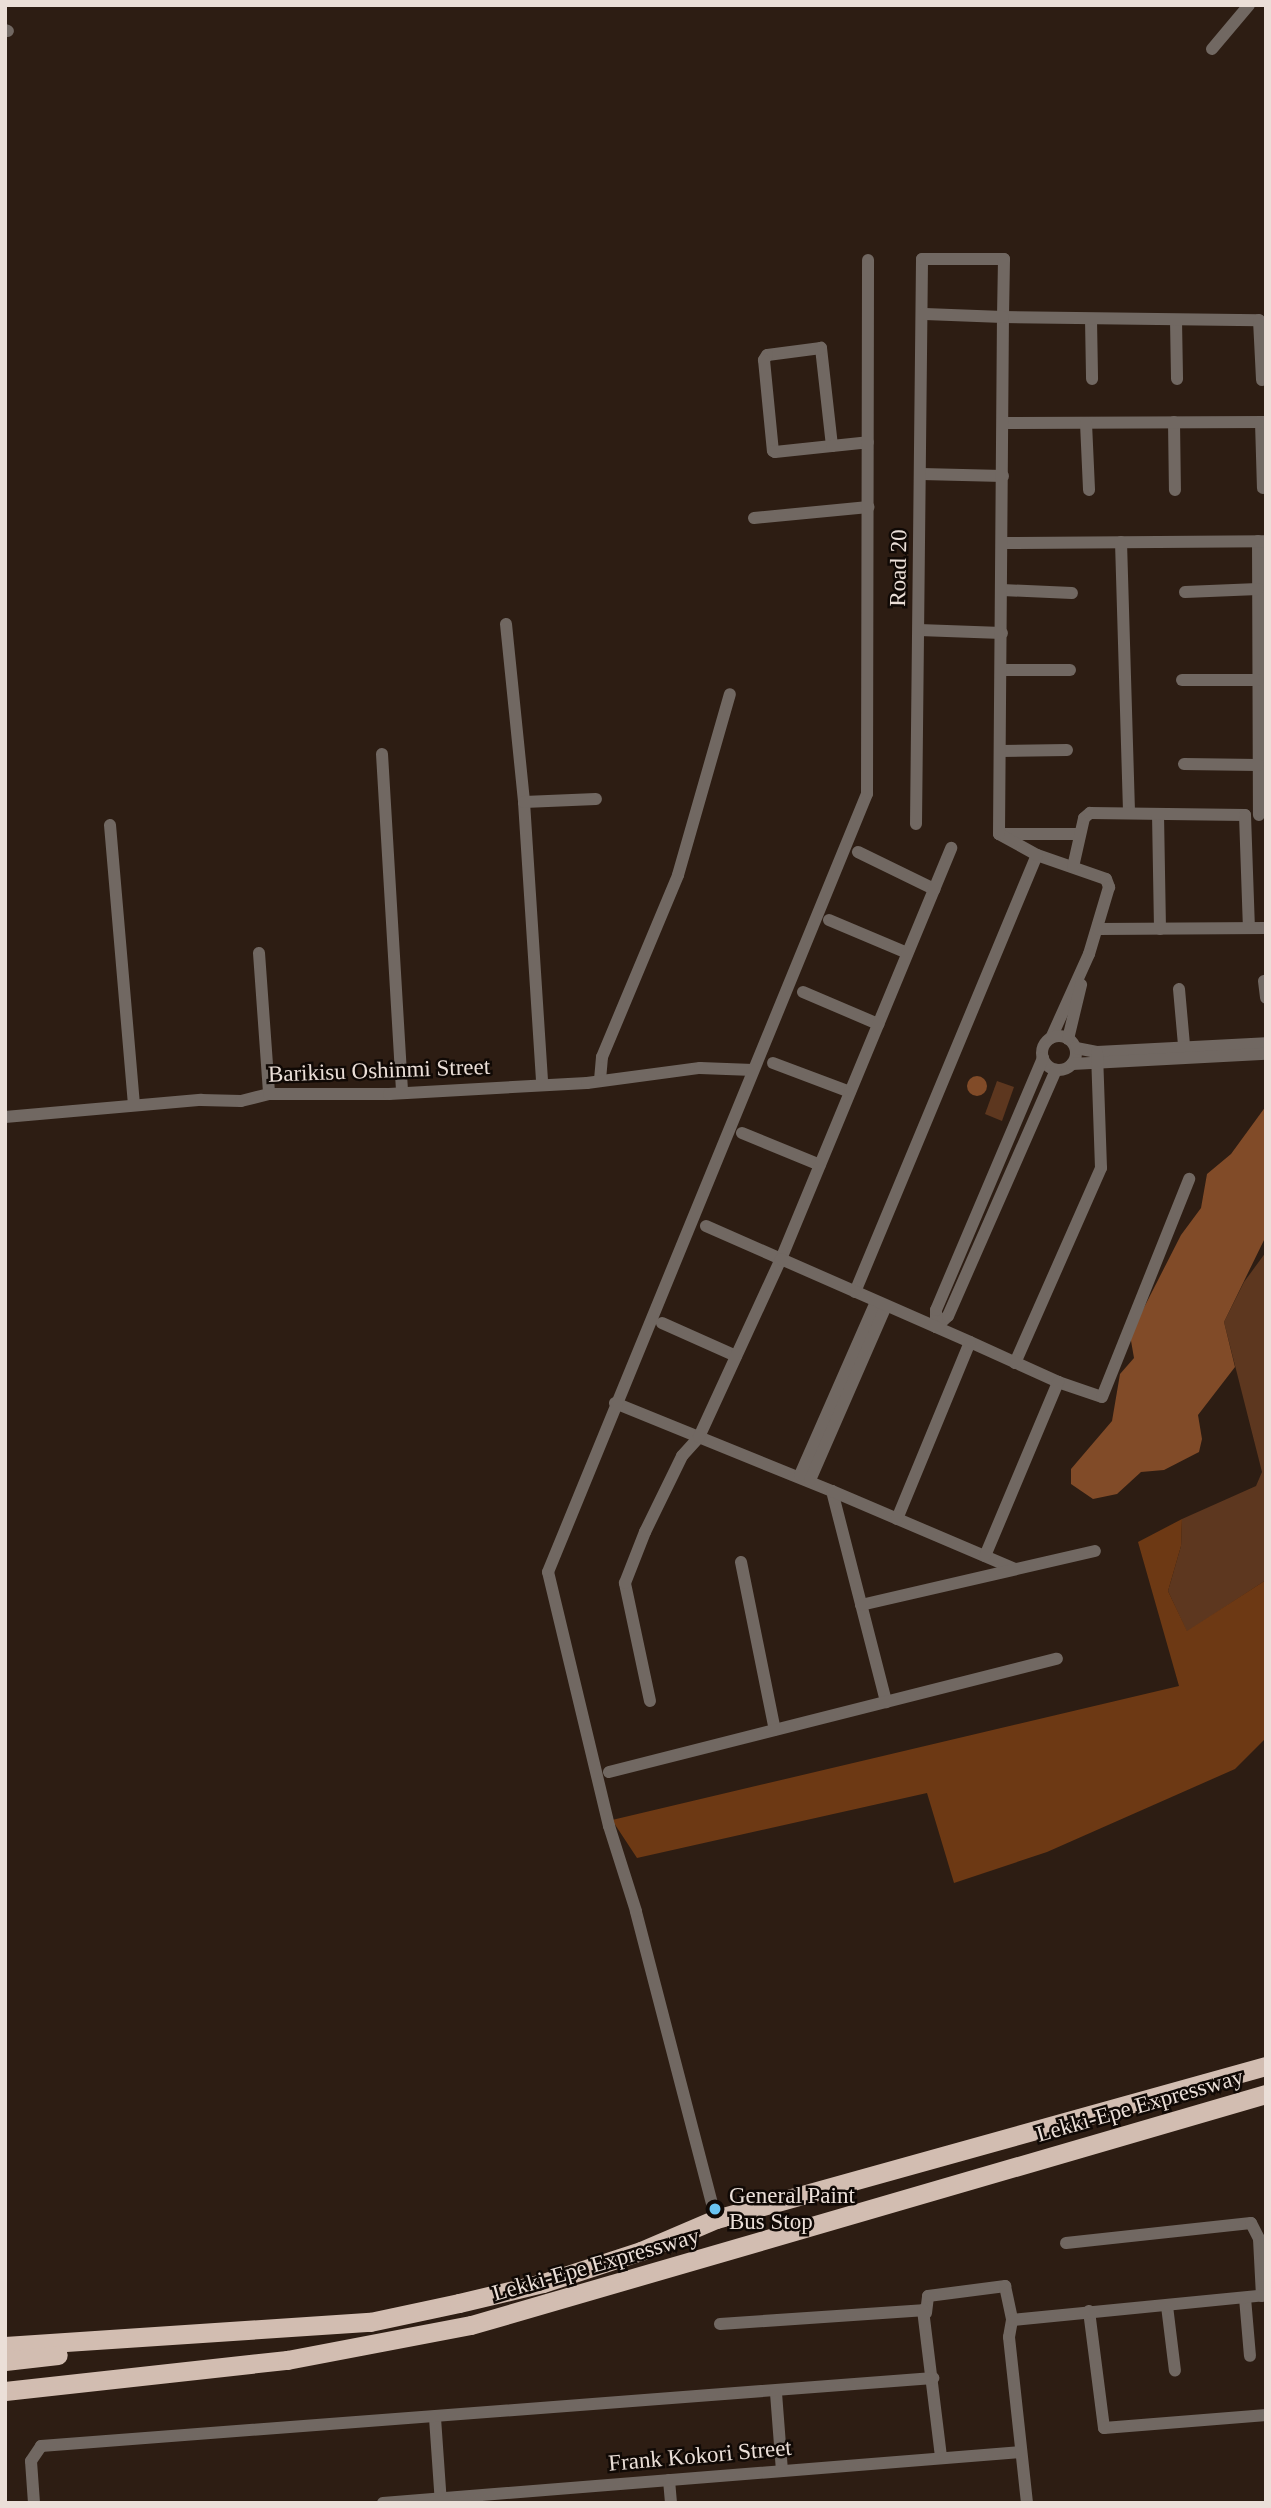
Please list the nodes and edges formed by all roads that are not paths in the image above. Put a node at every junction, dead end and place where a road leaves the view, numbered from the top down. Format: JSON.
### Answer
{"nodes":[{"id":1,"x":1250,"y":5,"type":"edge"},
{"id":2,"x":1212,"y":49,"type":"dead end"},
{"id":3,"x":868,"y":260,"type":"dead end"},
{"id":4,"x":925,"y":314,"type":"junction"},
{"id":5,"x":1003,"y":317,"type":"junction"},
{"id":6,"x":1091,"y":319,"type":"junction"},
{"id":7,"x":1176,"y":320,"type":"junction"},
{"id":8,"x":1092,"y":379,"type":"dead end"},
{"id":9,"x":1177,"y":379,"type":"dead end"},
{"id":10,"x":1262,"y":380,"type":"dead end"},
{"id":11,"x":1174,"y":422,"type":"junction"},
{"id":12,"x":1263,"y":422,"type":"edge"},
{"id":13,"x":1003,"y":423,"type":"junction"},
{"id":14,"x":1086,"y":423,"type":"junction"},
{"id":15,"x":868,"y":442,"type":"junction"},
{"id":16,"x":832,"y":446,"type":"junction"},
{"id":17,"x":922,"y":474,"type":"junction"},
{"id":18,"x":1003,"y":476,"type":"junction"},
{"id":19,"x":1263,"y":488,"type":"dead end"},
{"id":20,"x":1089,"y":490,"type":"dead end"},
{"id":21,"x":1175,"y":490,"type":"dead end"},
{"id":22,"x":868,"y":507,"type":"junction"},
{"id":23,"x":754,"y":518,"type":"dead end"},
{"id":24,"x":1262,"y":541,"type":"edge"},
{"id":25,"x":1121,"y":542,"type":"junction"},
{"id":26,"x":1002,"y":543,"type":"junction"},
{"id":27,"x":1258,"y":589,"type":"junction"},
{"id":28,"x":1002,"y":590,"type":"junction"},
{"id":29,"x":1185,"y":592,"type":"dead end"},
{"id":30,"x":1072,"y":593,"type":"dead end"},
{"id":31,"x":506,"y":624,"type":"dead end"},
{"id":32,"x":919,"y":629,"type":"junction"},
{"id":33,"x":1002,"y":633,"type":"junction"},
{"id":34,"x":1001,"y":670,"type":"junction"},
{"id":35,"x":1070,"y":670,"type":"dead end"},
{"id":36,"x":1182,"y":680,"type":"dead end"},
{"id":37,"x":1258,"y":680,"type":"junction"},
{"id":38,"x":730,"y":694,"type":"dead end"},
{"id":39,"x":1067,"y":750,"type":"dead end"},
{"id":40,"x":1001,"y":751,"type":"junction"},
{"id":41,"x":382,"y":754,"type":"dead end"},
{"id":42,"x":1184,"y":764,"type":"dead end"},
{"id":43,"x":1258,"y":765,"type":"junction"},
{"id":44,"x":596,"y":799,"type":"dead end"},
{"id":45,"x":524,"y":802,"type":"junction"},
{"id":46,"x":1129,"y":813,"type":"junction"},
{"id":47,"x":1158,"y":814,"type":"junction"},
{"id":48,"x":1259,"y":815,"type":"dead end"},
{"id":49,"x":916,"y":824,"type":"dead end"},
{"id":50,"x":110,"y":825,"type":"dead end"},
{"id":51,"x":999,"y":834,"type":"junction"},
{"id":52,"x":1080,"y":834,"type":"junction"},
{"id":53,"x":951,"y":848,"type":"dead end"},
{"id":54,"x":858,"y":852,"type":"dead end"},
{"id":55,"x":1037,"y":855,"type":"junction"},
{"id":56,"x":1073,"y":867,"type":"junction"},
{"id":57,"x":934,"y":889,"type":"junction"},
{"id":58,"x":829,"y":920,"type":"dead end"},
{"id":59,"x":1249,"y":928,"type":"junction"},
{"id":60,"x":1266,"y":928,"type":"edge"},
{"id":61,"x":1098,"y":929,"type":"junction"},
{"id":62,"x":1160,"y":929,"type":"junction"},
{"id":63,"x":259,"y":953,"type":"dead end"},
{"id":64,"x":907,"y":953,"type":"junction"},
{"id":65,"x":1089,"y":954,"type":"junction"},
{"id":66,"x":1264,"y":981,"type":"edge"},
{"id":67,"x":1180,"y":989,"type":"dead end"},
{"id":68,"x":803,"y":992,"type":"dead end"},
{"id":69,"x":1266,"y":999,"type":"edge"},
{"id":70,"x":878,"y":1024,"type":"junction"},
{"id":71,"x":1051,"y":1038,"type":"junction"},
{"id":72,"x":1072,"y":1043,"type":"junction"},
{"id":73,"x":1266,"y":1043,"type":"edge"},
{"id":74,"x":1185,"y":1054,"type":"junction"},
{"id":75,"x":1266,"y":1054,"type":"edge"},
{"id":76,"x":1043,"y":1058,"type":"junction"},
{"id":77,"x":1097,"y":1058,"type":"junction"},
{"id":78,"x":773,"y":1063,"type":"dead end"},
{"id":79,"x":1072,"y":1065,"type":"junction"},
{"id":80,"x":753,"y":1070,"type":"junction"},
{"id":81,"x":1056,"y":1070,"type":"junction"},
{"id":82,"x":600,"y":1080,"type":"junction"},
{"id":83,"x":542,"y":1084,"type":"junction"},
{"id":84,"x":402,"y":1091,"type":"junction"},
{"id":85,"x":850,"y":1092,"type":"junction"},
{"id":86,"x":269,"y":1094,"type":"junction"},
{"id":87,"x":134,"y":1105,"type":"junction"},
{"id":88,"x":5,"y":1117,"type":"edge"},
{"id":89,"x":741,"y":1133,"type":"dead end"},
{"id":90,"x":820,"y":1165,"type":"junction"},
{"id":91,"x":1189,"y":1179,"type":"dead end"},
{"id":92,"x":706,"y":1226,"type":"dead end"},
{"id":93,"x":781,"y":1259,"type":"junction"},
{"id":94,"x":855,"y":1292,"type":"junction"},
{"id":95,"x":881,"y":1304,"type":"junction"},
{"id":96,"x":662,"y":1323,"type":"dead end"},
{"id":97,"x":936,"y":1327,"type":"junction"},
{"id":98,"x":970,"y":1342,"type":"junction"},
{"id":99,"x":736,"y":1356,"type":"junction"},
{"id":100,"x":1015,"y":1363,"type":"junction"},
{"id":101,"x":1058,"y":1382,"type":"junction"},
{"id":102,"x":615,"y":1403,"type":"junction"},
{"id":103,"x":699,"y":1437,"type":"junction"},
{"id":104,"x":805,"y":1477,"type":"junction"},
{"id":105,"x":832,"y":1491,"type":"junction"},
{"id":106,"x":897,"y":1519,"type":"junction"},
{"id":107,"x":1095,"y":1551,"type":"dead end"},
{"id":108,"x":985,"y":1556,"type":"junction"},
{"id":109,"x":741,"y":1562,"type":"dead end"},
{"id":110,"x":1015,"y":1569,"type":"junction"},
{"id":111,"x":861,"y":1605,"type":"junction"},
{"id":112,"x":1057,"y":1658,"type":"dead end"},
{"id":113,"x":650,"y":1701,"type":"dead end"},
{"id":114,"x":886,"y":1702,"type":"junction"},
{"id":115,"x":775,"y":1730,"type":"junction"},
{"id":116,"x":609,"y":1772,"type":"dead end"},
{"id":117,"x":1266,"y":2066,"type":"edge"},
{"id":118,"x":1266,"y":2094,"type":"edge"},
{"id":119,"x":716,"y":2218,"type":"junction"},
{"id":120,"x":1066,"y":2243,"type":"dead end"},
{"id":121,"x":1264,"y":2295,"type":"edge"},
{"id":122,"x":1245,"y":2298,"type":"junction"},
{"id":123,"x":1167,"y":2306,"type":"junction"},
{"id":124,"x":1089,"y":2311,"type":"junction"},
{"id":125,"x":926,"y":2313,"type":"junction"},
{"id":126,"x":1012,"y":2320,"type":"junction"},
{"id":127,"x":720,"y":2324,"type":"dead end"},
{"id":128,"x":130,"y":2338,"type":"junction"},
{"id":129,"x":5,"y":2346,"type":"edge"},
{"id":130,"x":1250,"y":2356,"type":"dead end"},
{"id":131,"x":5,"y":2361,"type":"edge"},
{"id":132,"x":1175,"y":2371,"type":"dead end"},
{"id":133,"x":933,"y":2378,"type":"junction"},
{"id":134,"x":5,"y":2391,"type":"edge"},
{"id":135,"x":776,"y":2393,"type":"junction"},
{"id":136,"x":1266,"y":2415,"type":"edge"},
{"id":137,"x":435,"y":2418,"type":"junction"},
{"id":138,"x":1021,"y":2452,"type":"junction"},
{"id":139,"x":941,"y":2457,"type":"junction"},
{"id":140,"x":782,"y":2471,"type":"junction"},
{"id":141,"x":669,"y":2480,"type":"junction"},
{"id":142,"x":441,"y":2500,"type":"edge"},
{"id":143,"x":34,"y":2503,"type":"edge"},
{"id":144,"x":383,"y":2503,"type":"edge"},
{"id":145,"x":671,"y":2503,"type":"edge"},
{"id":146,"x":1027,"y":2503,"type":"edge"}],
"edges":[{"from":1,"to":2,"type":"street"},
{"from":3,"to":15,"type":"street"},
{"from":4,"to":5,"type":"street"},
{"from":4,"to":5,"type":"street","name":"Road 20"},
{"from":4,"to":17,"type":"street","name":"Road 20"},
{"from":5,"to":6,"type":"street"},
{"from":5,"to":13,"type":"street"},
{"from":6,"to":7,"type":"street"},
{"from":6,"to":8,"type":"street"},
{"from":7,"to":9,"type":"street"},
{"from":7,"to":10,"type":"street"},
{"from":11,"to":12,"type":"street"},
{"from":11,"to":14,"type":"street"},
{"from":11,"to":21,"type":"street"},
{"from":12,"to":19,"type":"street"},
{"from":13,"to":14,"type":"street"},
{"from":13,"to":18,"type":"street"},
{"from":14,"to":20,"type":"street"},
{"from":15,"to":16,"type":"street"},
{"from":15,"to":22,"type":"street"},
{"from":16,"to":16,"type":"street"},
{"from":17,"to":18,"type":"street"},
{"from":17,"to":32,"type":"street","name":"Road 20"},
{"from":18,"to":26,"type":"street"},
{"from":22,"to":23,"type":"street"},
{"from":22,"to":80,"type":"street"},
{"from":24,"to":25,"type":"street"},
{"from":24,"to":27,"type":"street"},
{"from":25,"to":26,"type":"street"},
{"from":25,"to":46,"type":"street"},
{"from":26,"to":28,"type":"street"},
{"from":27,"to":29,"type":"street"},
{"from":27,"to":37,"type":"street"},
{"from":28,"to":30,"type":"street"},
{"from":28,"to":33,"type":"street"},
{"from":31,"to":45,"type":"street"},
{"from":32,"to":33,"type":"street"},
{"from":32,"to":49,"type":"street","name":"Road 20"},
{"from":33,"to":34,"type":"street"},
{"from":34,"to":35,"type":"street"},
{"from":34,"to":40,"type":"street"},
{"from":36,"to":37,"type":"street"},
{"from":37,"to":43,"type":"street"},
{"from":38,"to":82,"type":"street"},
{"from":39,"to":40,"type":"street"},
{"from":40,"to":51,"type":"street"},
{"from":41,"to":84,"type":"street"},
{"from":42,"to":43,"type":"street"},
{"from":43,"to":48,"type":"street"},
{"from":44,"to":45,"type":"street"},
{"from":45,"to":83,"type":"street"},
{"from":46,"to":47,"type":"street"},
{"from":46,"to":52,"type":"street"},
{"from":47,"to":59,"type":"street"},
{"from":47,"to":62,"type":"street"},
{"from":50,"to":87,"type":"street"},
{"from":51,"to":52,"type":"street"},
{"from":51,"to":55,"type":"street"},
{"from":52,"to":56,"type":"street"},
{"from":53,"to":57,"type":"street"},
{"from":54,"to":57,"type":"street"},
{"from":55,"to":56,"type":"street"},
{"from":55,"to":94,"type":"street"},
{"from":56,"to":61,"type":"street"},
{"from":57,"to":64,"type":"street"},
{"from":58,"to":64,"type":"street"},
{"from":59,"to":60,"type":"street"},
{"from":59,"to":62,"type":"street"},
{"from":61,"to":62,"type":"street"},
{"from":61,"to":65,"type":"street"},
{"from":63,"to":86,"type":"street"},
{"from":64,"to":70,"type":"street"},
{"from":65,"to":71,"type":"street"},
{"from":65,"to":72,"type":"street"},
{"from":66,"to":69,"type":"street"},
{"from":67,"to":74,"type":"street"},
{"from":68,"to":70,"type":"street"},
{"from":70,"to":85,"type":"street"},
{"from":71,"to":72,"type":"street"},
{"from":71,"to":76,"type":"street"},
{"from":72,"to":77,"type":"street"},
{"from":72,"to":79,"type":"street"},
{"from":73,"to":74,"type":"street"},
{"from":74,"to":75,"type":"street"},
{"from":74,"to":77,"type":"street"},
{"from":76,"to":81,"type":"street"},
{"from":76,"to":97,"type":"street"},
{"from":77,"to":79,"type":"street"},
{"from":77,"to":100,"type":"street"},
{"from":78,"to":85,"type":"street"},
{"from":79,"to":81,"type":"street"},
{"from":80,"to":82,"type":"street","name":"Barikisu Oshinmi Street"},
{"from":80,"to":102,"type":"street"},
{"from":81,"to":97,"type":"street"},
{"from":82,"to":83,"type":"street","name":"Barikisu Oshinmi Street"},
{"from":83,"to":84,"type":"street","name":"Barikisu Oshinmi Street"},
{"from":84,"to":86,"type":"street","name":"Barikisu Oshinmi Street"},
{"from":85,"to":90,"type":"street"},
{"from":86,"to":87,"type":"street","name":"Barikisu Oshinmi Street"},
{"from":87,"to":88,"type":"street","name":"Barikisu Oshinmi Street"},
{"from":89,"to":90,"type":"street"},
{"from":90,"to":93,"type":"street"},
{"from":91,"to":101,"type":"street"},
{"from":92,"to":93,"type":"street"},
{"from":93,"to":94,"type":"street"},
{"from":93,"to":99,"type":"street"},
{"from":94,"to":95,"type":"street"},
{"from":95,"to":97,"type":"street"},
{"from":95,"to":104,"type":"street"},
{"from":96,"to":99,"type":"street"},
{"from":97,"to":98,"type":"street"},
{"from":98,"to":100,"type":"street"},
{"from":98,"to":106,"type":"street"},
{"from":99,"to":103,"type":"street"},
{"from":100,"to":101,"type":"street"},
{"from":101,"to":108,"type":"street"},
{"from":102,"to":103,"type":"street"},
{"from":102,"to":119,"type":"street"},
{"from":103,"to":104,"type":"street"},
{"from":103,"to":113,"type":"street"},
{"from":104,"to":105,"type":"street"},
{"from":105,"to":106,"type":"street"},
{"from":105,"to":111,"type":"street"},
{"from":106,"to":108,"type":"street"},
{"from":107,"to":110,"type":"street"},
{"from":108,"to":110,"type":"street"},
{"from":109,"to":115,"type":"street"},
{"from":110,"to":111,"type":"street"},
{"from":111,"to":114,"type":"street"},
{"from":112,"to":114,"type":"street"},
{"from":114,"to":115,"type":"street"},
{"from":115,"to":116,"type":"street"},
{"from":117,"to":119,"type":"highway","name":"Lekki-Epe Expressway"},
{"from":118,"to":134,"type":"highway","name":"Lekki-Epe Expressway"},
{"from":119,"to":128,"type":"highway","name":"Lekki-Epe Expressway"},
{"from":120,"to":121,"type":"street"},
{"from":121,"to":122,"type":"street"},
{"from":122,"to":123,"type":"street"},
{"from":122,"to":130,"type":"street"},
{"from":123,"to":124,"type":"street"},
{"from":123,"to":132,"type":"street"},
{"from":124,"to":126,"type":"street"},
{"from":124,"to":136,"type":"street"},
{"from":125,"to":126,"type":"street"},
{"from":125,"to":127,"type":"street"},
{"from":125,"to":133,"type":"street"},
{"from":126,"to":138,"type":"street"},
{"from":128,"to":129,"type":"highway","name":"Lekki-Epe Expressway"},
{"from":128,"to":131,"type":"highway"},
{"from":133,"to":135,"type":"street"},
{"from":133,"to":139,"type":"street"},
{"from":135,"to":137,"type":"street"},
{"from":135,"to":140,"type":"street"},
{"from":137,"to":142,"type":"street"},
{"from":137,"to":143,"type":"street"},
{"from":138,"to":139,"type":"street","name":"Frank Kokori Street"},
{"from":138,"to":146,"type":"street"},
{"from":139,"to":140,"type":"street","name":"Frank Kokori Street"},
{"from":140,"to":141,"type":"street","name":"Frank Kokori Street"},
{"from":141,"to":142,"type":"street","name":"Frank Kokori Street"},
{"from":141,"to":145,"type":"street"},
{"from":142,"to":144,"type":"street","name":"Frank Kokori Street"}]}
